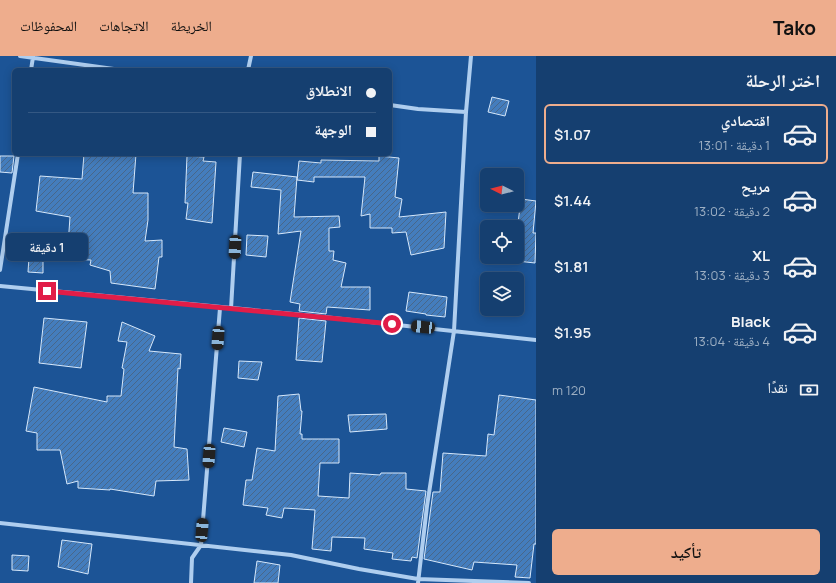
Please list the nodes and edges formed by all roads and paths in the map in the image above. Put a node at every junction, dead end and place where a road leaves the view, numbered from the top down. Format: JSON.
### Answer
{"nodes":[{"id":1,"x":20,"y":56,"type":"edge"},
{"id":2,"x":250,"y":56,"type":"edge"},
{"id":3,"x":471,"y":56,"type":"edge"},
{"id":4,"x":33,"y":57,"type":"edge"},
{"id":5,"x":31,"y":68,"type":"edge"},
{"id":6,"x":107,"y":68,"type":"edge"},
{"id":7,"x":248,"y":68,"type":"edge"},
{"id":8,"x":392,"y":104,"type":"edge"},
{"id":9,"x":466,"y":112,"type":"junction"},
{"id":10,"x":18,"y":156,"type":"edge"},
{"id":11,"x":240,"y":156,"type":"edge"},
{"id":12,"x":0,"y":270,"type":"edge"},
{"id":13,"x":0,"y":286,"type":"edge"},
{"id":14,"x":220,"y":308,"type":"junction"},
{"id":15,"x":231,"y":309,"type":"junction"},
{"id":16,"x":454,"y":330,"type":"junction"},
{"id":17,"x":536,"y":340,"type":"edge"},
{"id":18,"x":0,"y":523,"type":"edge"},
{"id":19,"x":201,"y":545,"type":"junction"},
{"id":20,"x":418,"y":581,"type":"edge"},
{"id":21,"x":191,"y":583,"type":"edge"},
{"id":22,"x":530,"y":583,"type":"edge"}],
"edges":[{"from":1,"to":4,"type":"street"},
{"from":2,"to":7,"type":"street"},
{"from":3,"to":9,"type":"street"},
{"from":4,"to":5,"type":"street"},
{"from":4,"to":6,"type":"street"},
{"from":8,"to":9,"type":"street"},
{"from":9,"to":16,"type":"street"},
{"from":10,"to":12,"type":"street"},
{"from":11,"to":15,"type":"street"},
{"from":13,"to":14,"type":"street"},
{"from":14,"to":15,"type":"street"},
{"from":14,"to":19,"type":"street"},
{"from":15,"to":16,"type":"street"},
{"from":16,"to":17,"type":"street"},
{"from":16,"to":20,"type":"street"},
{"from":18,"to":19,"type":"street"},
{"from":19,"to":20,"type":"street"},
{"from":19,"to":21,"type":"street"},
{"from":20,"to":22,"type":"street"}]}
